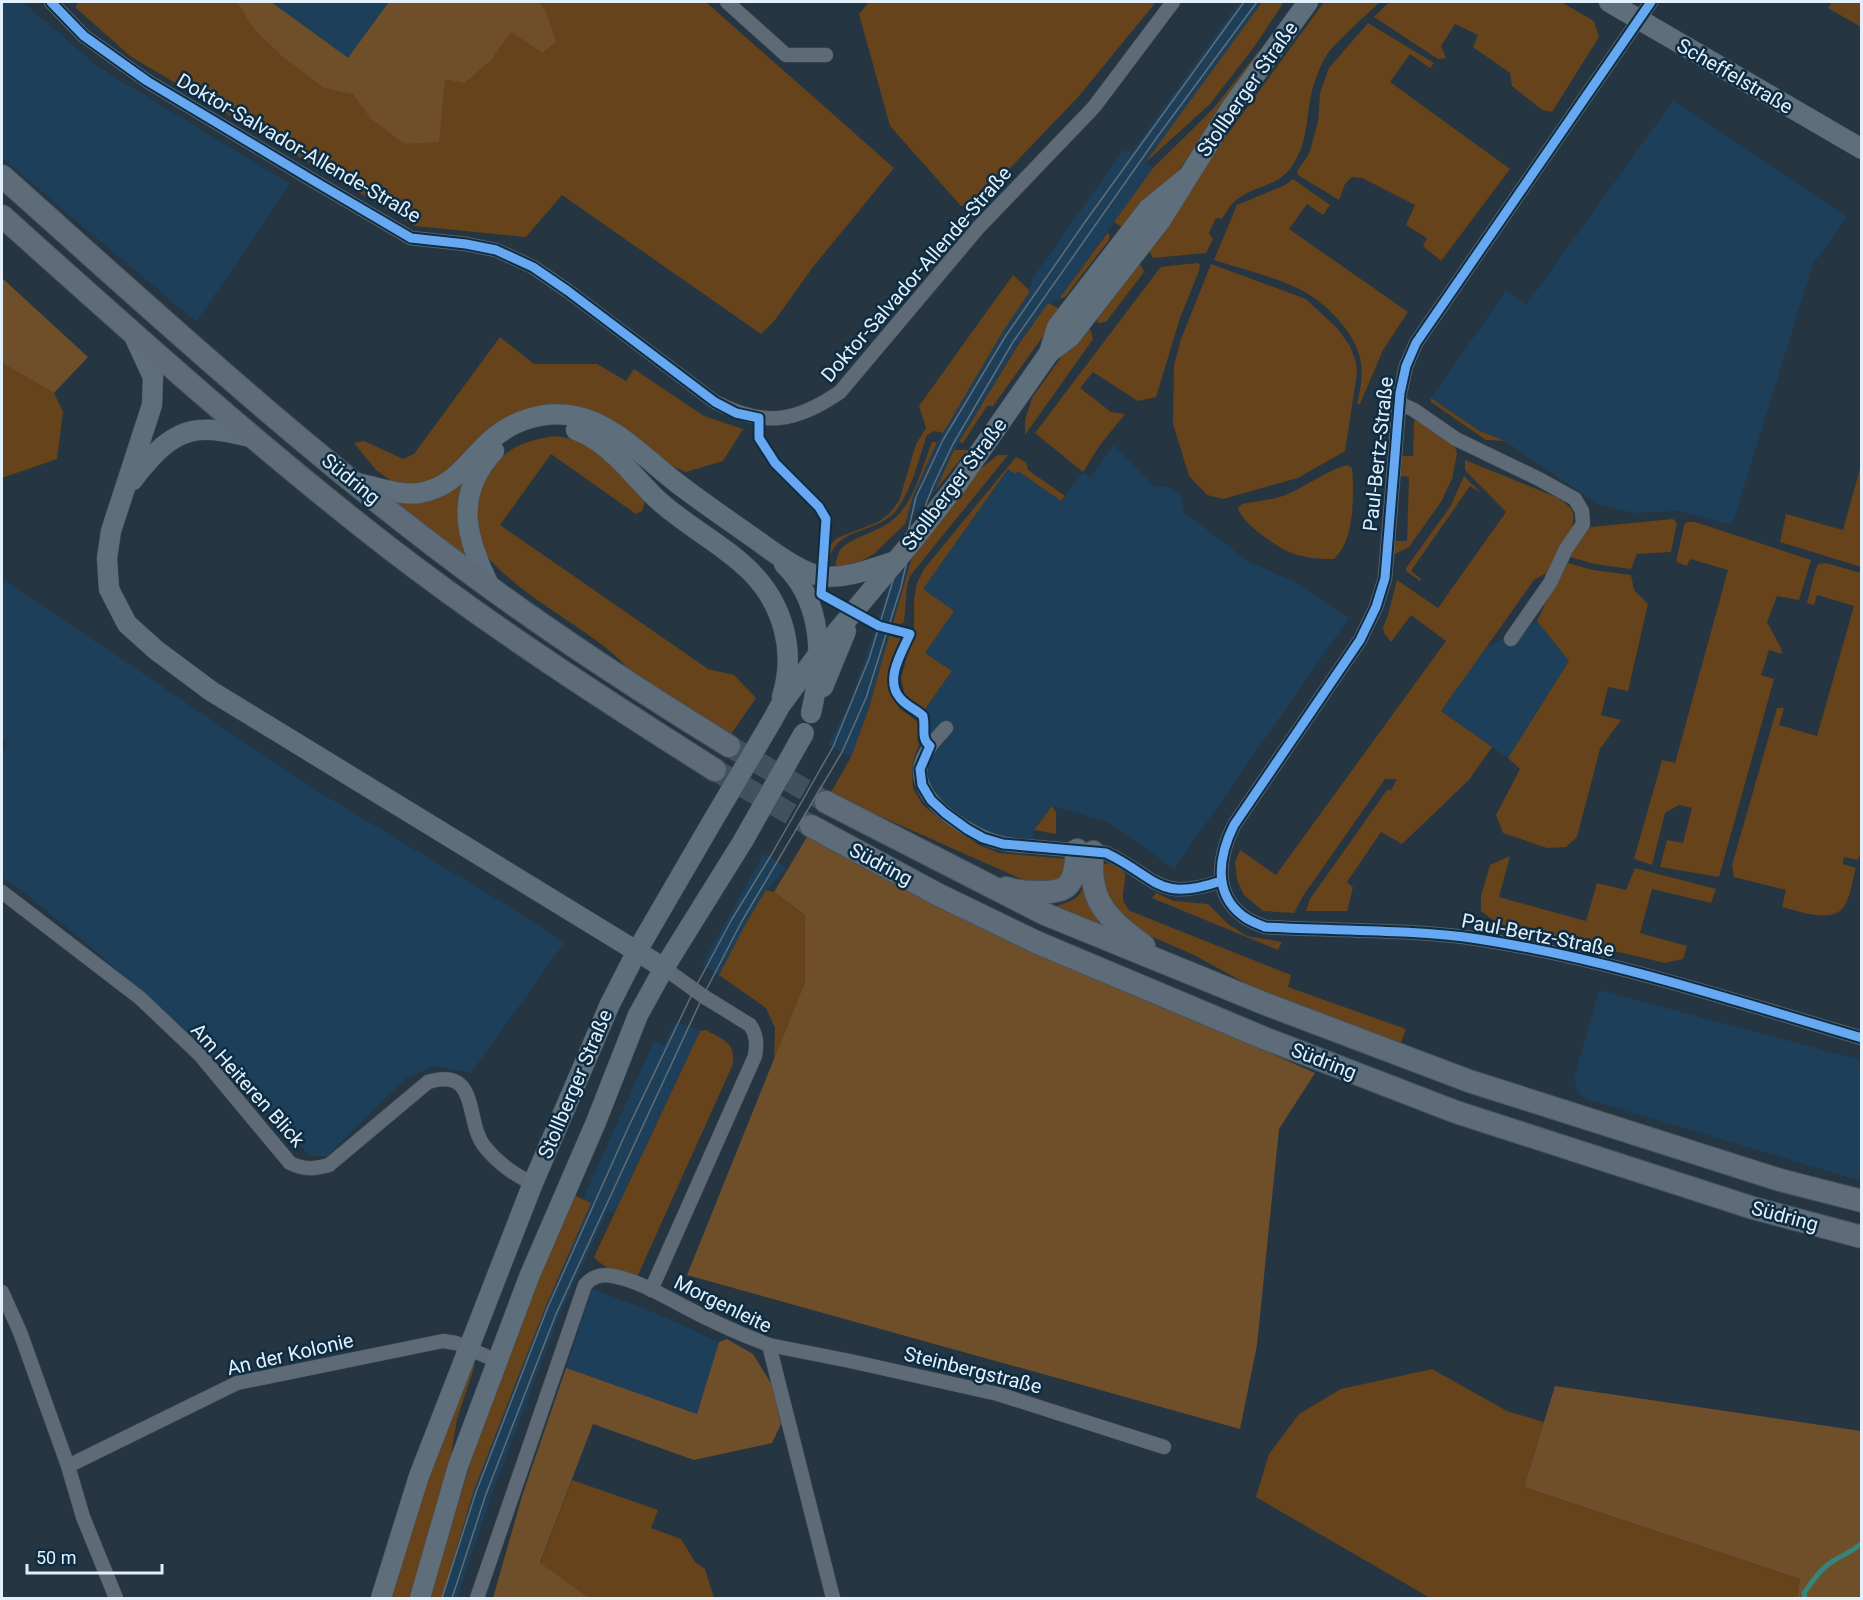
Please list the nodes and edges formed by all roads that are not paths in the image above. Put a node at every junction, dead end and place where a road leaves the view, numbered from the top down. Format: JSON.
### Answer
{"nodes":[{"id":1,"x":51,"y":2,"type":"edge"},
{"id":2,"x":727,"y":2,"type":"edge"},
{"id":3,"x":1173,"y":2,"type":"edge"},
{"id":4,"x":1308,"y":2,"type":"edge"},
{"id":5,"x":1609,"y":2,"type":"edge"},
{"id":6,"x":1651,"y":2,"type":"edge"},
{"id":7,"x":1639,"y":19,"type":"junction"},
{"id":8,"x":826,"y":55,"type":"dead end"},
{"id":9,"x":1862,"y":149,"type":"edge"},
{"id":10,"x":2,"y":176,"type":"edge"},
{"id":11,"x":2,"y":216,"type":"edge"},
{"id":12,"x":131,"y":331,"type":"junction"},
{"id":13,"x":1398,"y":403,"type":"junction"},
{"id":14,"x":255,"y":438,"type":"junction"},
{"id":15,"x":353,"y":482,"type":"junction"},
{"id":16,"x":122,"y":497,"type":"junction"},
{"id":17,"x":771,"y":551,"type":"junction"},
{"id":18,"x":896,"y":561,"type":"junction"},
{"id":19,"x":491,"y":589,"type":"junction"},
{"id":20,"x":855,"y":612,"type":"junction"},
{"id":21,"x":781,"y":619,"type":"junction"},
{"id":22,"x":1511,"y":639,"type":"dead end"},
{"id":23,"x":839,"y":646,"type":"junction"},
{"id":24,"x":819,"y":653,"type":"junction"},
{"id":25,"x":776,"y":712,"type":"junction"},
{"id":26,"x":811,"y":714,"type":"junction"},
{"id":27,"x":946,"y":728,"type":"dead end"},
{"id":28,"x":729,"y":746,"type":"tunnel mouth"},
{"id":29,"x":715,"y":770,"type":"tunnel mouth"},
{"id":30,"x":826,"y":802,"type":"tunnel mouth"},
{"id":31,"x":811,"y":826,"type":"tunnel mouth"},
{"id":32,"x":1085,"y":851,"type":"junction"},
{"id":33,"x":980,"y":881,"type":"junction"},
{"id":34,"x":1221,"y":881,"type":"junction"},
{"id":35,"x":2,"y":892,"type":"edge"},
{"id":36,"x":637,"y":951,"type":"junction"},
{"id":37,"x":1169,"y":965,"type":"junction"},
{"id":38,"x":664,"y":968,"type":"junction"},
{"id":39,"x":1862,"y":1038,"type":"edge"},
{"id":40,"x":533,"y":1183,"type":"junction"},
{"id":41,"x":1862,"y":1201,"type":"edge"},
{"id":42,"x":1862,"y":1238,"type":"edge"},
{"id":43,"x":651,"y":1290,"type":"junction"},
{"id":44,"x":2,"y":1292,"type":"edge"},
{"id":45,"x":769,"y":1345,"type":"junction"},
{"id":46,"x":470,"y":1348,"type":"junction"},
{"id":47,"x":497,"y":1361,"type":"junction"},
{"id":48,"x":1164,"y":1447,"type":"dead end"},
{"id":49,"x":68,"y":1466,"type":"junction"},
{"id":50,"x":116,"y":1599,"type":"edge"},
{"id":51,"x":381,"y":1599,"type":"edge"},
{"id":52,"x":420,"y":1599,"type":"edge"},
{"id":53,"x":477,"y":1599,"type":"edge"},
{"id":54,"x":833,"y":1599,"type":"edge"}],
"edges":[{"from":1,"to":3,"type":"street","name":"Doktor-Salvador-Allende-Straße"},
{"from":2,"to":8,"type":"street"},
{"from":4,"to":18,"type":"main road","name":"Stollberger Straße"},
{"from":5,"to":7,"type":"main road","name":"Scheffelstraße"},
{"from":6,"to":7,"type":"street","name":"Paul-Bertz-Straße"},
{"from":7,"to":9,"type":"main road","name":"Scheffelstraße"},
{"from":7,"to":13,"type":"street","name":"Paul-Bertz-Straße"},
{"from":10,"to":15,"type":"main road","name":"Südring"},
{"from":11,"to":12,"type":"main road","name":"Südring"},
{"from":12,"to":14,"type":"main road","name":"Südring"},
{"from":12,"to":16,"type":"main road"},
{"from":13,"to":22,"type":"street","name":"Paul-Bertz-Straße"},
{"from":13,"to":34,"type":"street","name":"Paul-Bertz-Straße"},
{"from":14,"to":16,"type":"main road"},
{"from":14,"to":29,"type":"main road","name":"Südring"},
{"from":15,"to":17,"type":"main road"},
{"from":15,"to":19,"type":"main road","name":"Südring"},
{"from":16,"to":36,"type":"main road"},
{"from":17,"to":18,"type":"main road"},
{"from":17,"to":24,"type":"main road"},
{"from":18,"to":20,"type":"main road","name":"Stollberger Straße"},
{"from":19,"to":21,"type":"main road"},
{"from":19,"to":28,"type":"main road","name":"Südring"},
{"from":20,"to":23,"type":"main road","name":"Stollberger Straße"},
{"from":20,"to":24,"type":"main road","name":"Stollberger Straße"},
{"from":21,"to":24,"type":"main road"},
{"from":21,"to":25,"type":"main road"},
{"from":23,"to":24,"type":"main road"},
{"from":23,"to":26,"type":"main road","name":"Stollberger Straße"},
{"from":24,"to":25,"type":"main road","name":"Stollberger Straße"},
{"from":24,"to":26,"type":"main road"},
{"from":25,"to":36,"type":"main road","name":"Stollberger Straße","bridge":true},
{"from":26,"to":38,"type":"main road","name":"Stollberger Straße","bridge":true},
{"from":27,"to":32,"type":"street"},
{"from":30,"to":33,"type":"main road","name":"Südring"},
{"from":31,"to":42,"type":"main road","name":"Südring"},
{"from":32,"to":33,"type":"main road"},
{"from":32,"to":34,"type":"street"},
{"from":32,"to":37,"type":"main road"},
{"from":33,"to":37,"type":"main road","name":"Südring"},
{"from":34,"to":39,"type":"street","name":"Paul-Bertz-Straße"},
{"from":35,"to":40,"type":"street","name":"Am Heiteren Blick"},
{"from":36,"to":38,"type":"main road"},
{"from":36,"to":40,"type":"main road","name":"Stollberger Straße"},
{"from":37,"to":41,"type":"main road","name":"Südring"},
{"from":38,"to":43,"type":"street","name":"Morgenleite"},
{"from":38,"to":47,"type":"main road","name":"Stollberger Straße"},
{"from":40,"to":46,"type":"main road","name":"Stollberger Straße"},
{"from":43,"to":45,"type":"street","name":"Morgenleite"},
{"from":43,"to":53,"type":"street"},
{"from":44,"to":49,"type":"street"},
{"from":45,"to":48,"type":"street","name":"Steinbergstraße"},
{"from":45,"to":54,"type":"street","name":"Morgenleite"},
{"from":46,"to":47,"type":"street","name":"An der Kolonie"},
{"from":46,"to":49,"type":"street","name":"An der Kolonie"},
{"from":46,"to":51,"type":"main road","name":"Stollberger Straße"},
{"from":47,"to":52,"type":"main road","name":"Stollberger Straße"},
{"from":49,"to":50,"type":"street"}]}
